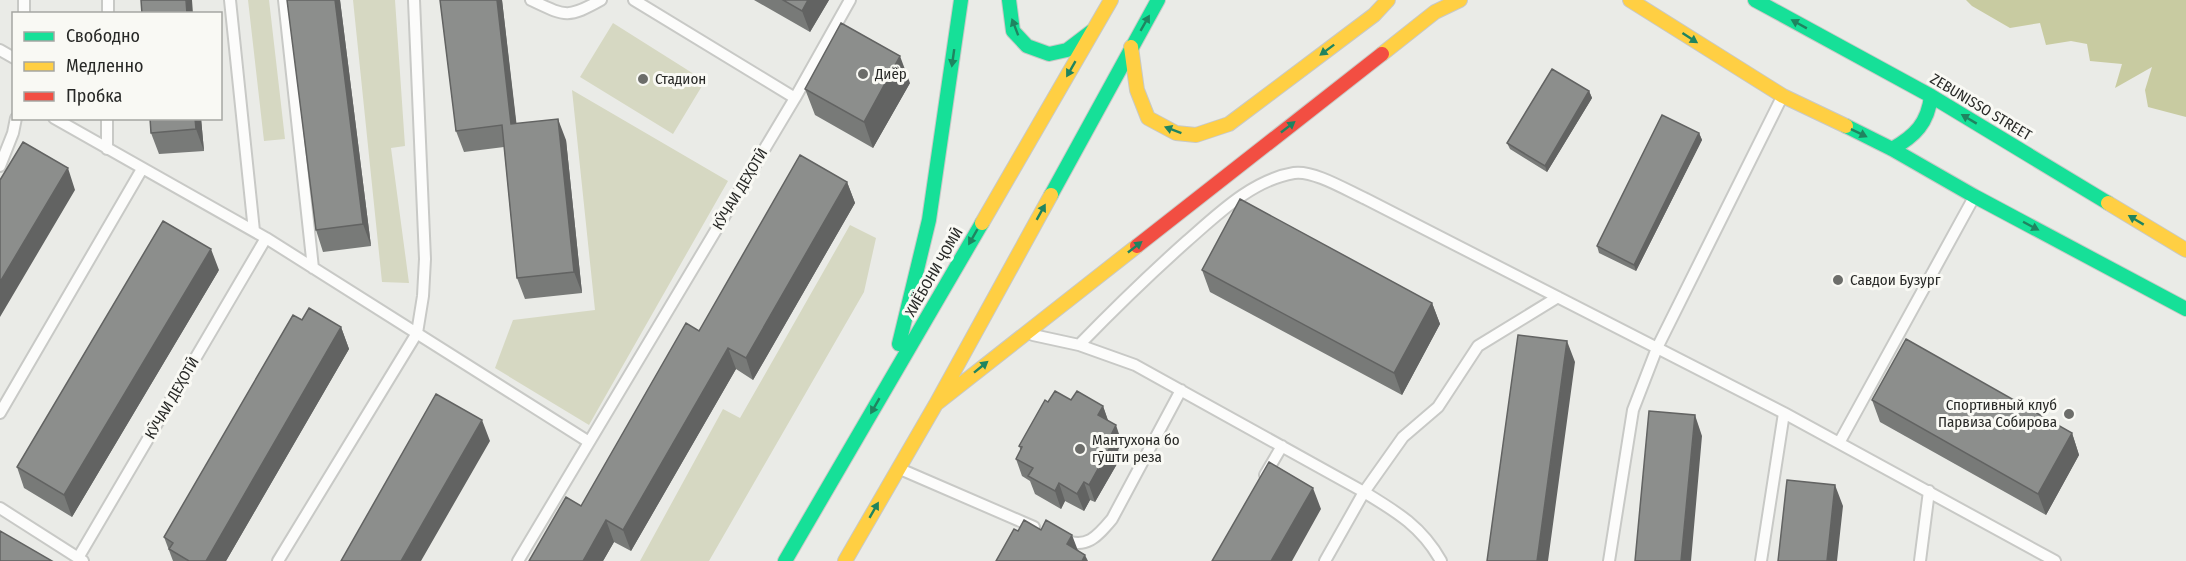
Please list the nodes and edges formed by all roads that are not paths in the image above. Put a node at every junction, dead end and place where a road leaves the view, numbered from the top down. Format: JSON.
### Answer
{"nodes":[{"id":1,"x":230,"y":0,"type":"edge"},
{"id":2,"x":284,"y":0,"type":"edge"},
{"id":3,"x":414,"y":0,"type":"edge"},
{"id":4,"x":531,"y":0,"type":"edge"},
{"id":5,"x":601,"y":0,"type":"edge"},
{"id":6,"x":634,"y":0,"type":"edge"},
{"id":7,"x":850,"y":0,"type":"edge"},
{"id":8,"x":961,"y":0,"type":"edge"},
{"id":9,"x":1009,"y":0,"type":"edge"},
{"id":10,"x":1111,"y":0,"type":"edge"},
{"id":11,"x":1158,"y":0,"type":"edge"},
{"id":12,"x":1388,"y":0,"type":"edge"},
{"id":13,"x":1460,"y":0,"type":"edge"},
{"id":14,"x":1615,"y":0,"type":"edge"},
{"id":15,"x":1755,"y":0,"type":"edge"},
{"id":16,"x":1635,"y":3,"type":"edge"},
{"id":17,"x":1095,"y":28,"type":"junction"},
{"id":18,"x":1131,"y":47,"type":"junction"},
{"id":19,"x":1783,"y":96,"type":"junction"},
{"id":20,"x":1931,"y":96,"type":"junction"},
{"id":21,"x":795,"y":98,"type":"junction"},
{"id":22,"x":16,"y":120,"type":"edge"},
{"id":23,"x":57,"y":120,"type":"edge"},
{"id":24,"x":107,"y":120,"type":"edge"},
{"id":25,"x":107,"y":149,"type":"junction"},
{"id":26,"x":1892,"y":149,"type":"junction"},
{"id":27,"x":0,"y":166,"type":"edge"},
{"id":28,"x":142,"y":169,"type":"junction"},
{"id":29,"x":1974,"y":196,"type":"junction"},
{"id":30,"x":254,"y":231,"type":"junction"},
{"id":31,"x":266,"y":238,"type":"junction"},
{"id":32,"x":2186,"y":250,"type":"edge"},
{"id":33,"x":313,"y":268,"type":"junction"},
{"id":34,"x":1558,"y":297,"type":"junction"},
{"id":35,"x":2186,"y":309,"type":"edge"},
{"id":36,"x":417,"y":333,"type":"junction"},
{"id":37,"x":1024,"y":333,"type":"junction"},
{"id":38,"x":1079,"y":345,"type":"junction"},
{"id":39,"x":1657,"y":348,"type":"junction"},
{"id":40,"x":891,"y":379,"type":"junction"},
{"id":41,"x":1181,"y":390,"type":"junction"},
{"id":42,"x":936,"y":404,"type":"junction"},
{"id":43,"x":0,"y":413,"type":"edge"},
{"id":44,"x":1784,"y":413,"type":"junction"},
{"id":45,"x":589,"y":442,"type":"junction"},
{"id":46,"x":1839,"y":443,"type":"junction"},
{"id":47,"x":1282,"y":446,"type":"junction"},
{"id":48,"x":898,"y":469,"type":"junction"},
{"id":49,"x":1259,"y":484,"type":"edge"},
{"id":50,"x":1929,"y":491,"type":"junction"},
{"id":51,"x":1364,"y":492,"type":"junction"},
{"id":52,"x":0,"y":508,"type":"edge"},
{"id":53,"x":81,"y":559,"type":"edge"},
{"id":54,"x":278,"y":561,"type":"edge"},
{"id":55,"x":518,"y":561,"type":"edge"},
{"id":56,"x":785,"y":561,"type":"edge"},
{"id":57,"x":845,"y":561,"type":"edge"},
{"id":58,"x":1325,"y":561,"type":"edge"},
{"id":59,"x":1441,"y":561,"type":"edge"},
{"id":60,"x":1609,"y":561,"type":"edge"},
{"id":61,"x":1761,"y":561,"type":"edge"},
{"id":62,"x":1920,"y":561,"type":"edge"},
{"id":63,"x":2055,"y":561,"type":"edge"}],
"edges":[{"from":1,"to":30,"type":"lane"},
{"from":2,"to":33,"type":"lane"},
{"from":3,"to":36,"type":"lane"},
{"from":4,"to":5,"type":"lane"},
{"from":6,"to":21,"type":"lane"},
{"from":7,"to":21,"type":"lane","name":"КӮЧАИ ДЕҲОТӢ"},
{"from":8,"to":40,"type":"main road","one_way":true},
{"from":17,"to":9,"type":"main road","one_way":true},
{"from":10,"to":17,"type":"main road","name":"ХИЁБОНИ ҶОМӢ"},
{"from":18,"to":11,"type":"main road","one_way":true},
{"from":12,"to":18,"type":"main road","one_way":true},
{"from":37,"to":13,"type":"main road","one_way":true},
{"from":14,"to":16,"type":"main road"},
{"from":20,"to":15,"type":"main road","name":"ZEBUNISSO STREET","one_way":true},
{"from":16,"to":19,"type":"main road","one_way":true},
{"from":17,"to":40,"type":"main road","name":"ХИЁБОНИ ҶОМӢ","one_way":true},
{"from":42,"to":18,"type":"main road","one_way":true},
{"from":19,"to":26,"type":"main road","one_way":true},
{"from":19,"to":39,"type":"lane"},
{"from":20,"to":26,"type":"main road"},
{"from":32,"to":20,"type":"main road","name":"ZEBUNISSO STREET","one_way":true},
{"from":21,"to":45,"type":"lane","name":"КӮЧАИ ДЕҲОТӢ"},
{"from":22,"to":27,"type":"lane"},
{"from":23,"to":25,"type":"lane"},
{"from":24,"to":25,"type":"lane"},
{"from":25,"to":28,"type":"lane"},
{"from":26,"to":29,"type":"main road"},
{"from":28,"to":30,"type":"lane"},
{"from":28,"to":43,"type":"lane"},
{"from":29,"to":35,"type":"main road","one_way":true},
{"from":29,"to":46,"type":"lane"},
{"from":30,"to":31,"type":"lane"},
{"from":31,"to":33,"type":"lane"},
{"from":31,"to":53,"type":"lane","name":"КӮЧАИ ДЕҲОТӢ"},
{"from":33,"to":36,"type":"lane"},
{"from":34,"to":38,"type":"lane"},
{"from":34,"to":39,"type":"lane"},
{"from":34,"to":51,"type":"lane"},
{"from":36,"to":45,"type":"lane"},
{"from":36,"to":54,"type":"lane"},
{"from":37,"to":38,"type":"lane"},
{"from":42,"to":37,"type":"main road","one_way":true},
{"from":38,"to":41,"type":"lane"},
{"from":39,"to":44,"type":"lane"},
{"from":39,"to":60,"type":"lane"},
{"from":40,"to":56,"type":"main road","name":"ХИЁБОНИ ҶОМӢ","one_way":true},
{"from":41,"to":47,"type":"lane"},
{"from":41,"to":48,"type":"lane"},
{"from":42,"to":48,"type":"main road"},
{"from":44,"to":46,"type":"lane"},
{"from":44,"to":61,"type":"lane"},
{"from":45,"to":55,"type":"lane","name":"КӮЧАИ ДЕҲОТӢ"},
{"from":46,"to":50,"type":"lane"},
{"from":47,"to":49,"type":"lane"},
{"from":47,"to":51,"type":"lane"},
{"from":57,"to":48,"type":"main road","one_way":true},
{"from":50,"to":62,"type":"lane"},
{"from":50,"to":63,"type":"lane"},
{"from":51,"to":58,"type":"lane"},
{"from":51,"to":59,"type":"lane"},
{"from":52,"to":53,"type":"lane","name":"КӮЧАИ ДЕҲОТӢ"}]}
